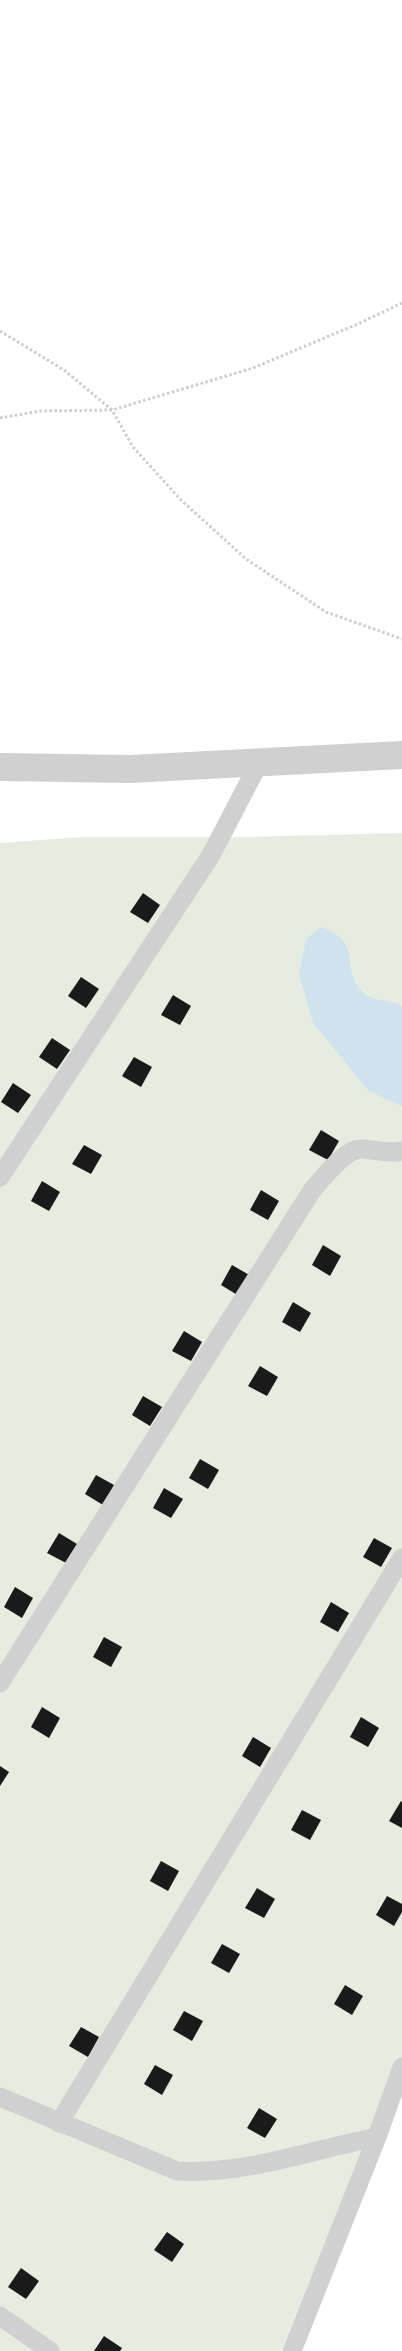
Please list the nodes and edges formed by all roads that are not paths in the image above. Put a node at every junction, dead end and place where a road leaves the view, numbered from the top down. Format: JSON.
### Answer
{"nodes":[{"id":1,"x":402,"y":755,"type":"edge"},
{"id":2,"x":259,"y":763,"type":"junction"},
{"id":3,"x":0,"y":767,"type":"edge"},
{"id":4,"x":402,"y":1151,"type":"edge"},
{"id":5,"x":0,"y":1178,"type":"edge"},
{"id":6,"x":402,"y":1558,"type":"edge"},
{"id":7,"x":0,"y":1683,"type":"edge"},
{"id":8,"x":402,"y":2067,"type":"edge"},
{"id":9,"x":0,"y":2097,"type":"edge"},
{"id":10,"x":58,"y":2123,"type":"junction"},
{"id":11,"x":377,"y":2137,"type":"junction"},
{"id":12,"x":0,"y":2316,"type":"edge"},
{"id":13,"x":50,"y":2351,"type":"edge"},
{"id":14,"x":292,"y":2351,"type":"edge"}],
"edges":[{"from":1,"to":2,"type":"street"},
{"from":2,"to":3,"type":"street"},
{"from":2,"to":5,"type":"lane"},
{"from":4,"to":7,"type":"lane"},
{"from":6,"to":10,"type":"lane"},
{"from":8,"to":11,"type":"lane"},
{"from":9,"to":10,"type":"lane"},
{"from":10,"to":11,"type":"lane"},
{"from":11,"to":14,"type":"lane"},
{"from":12,"to":13,"type":"lane"}]}
